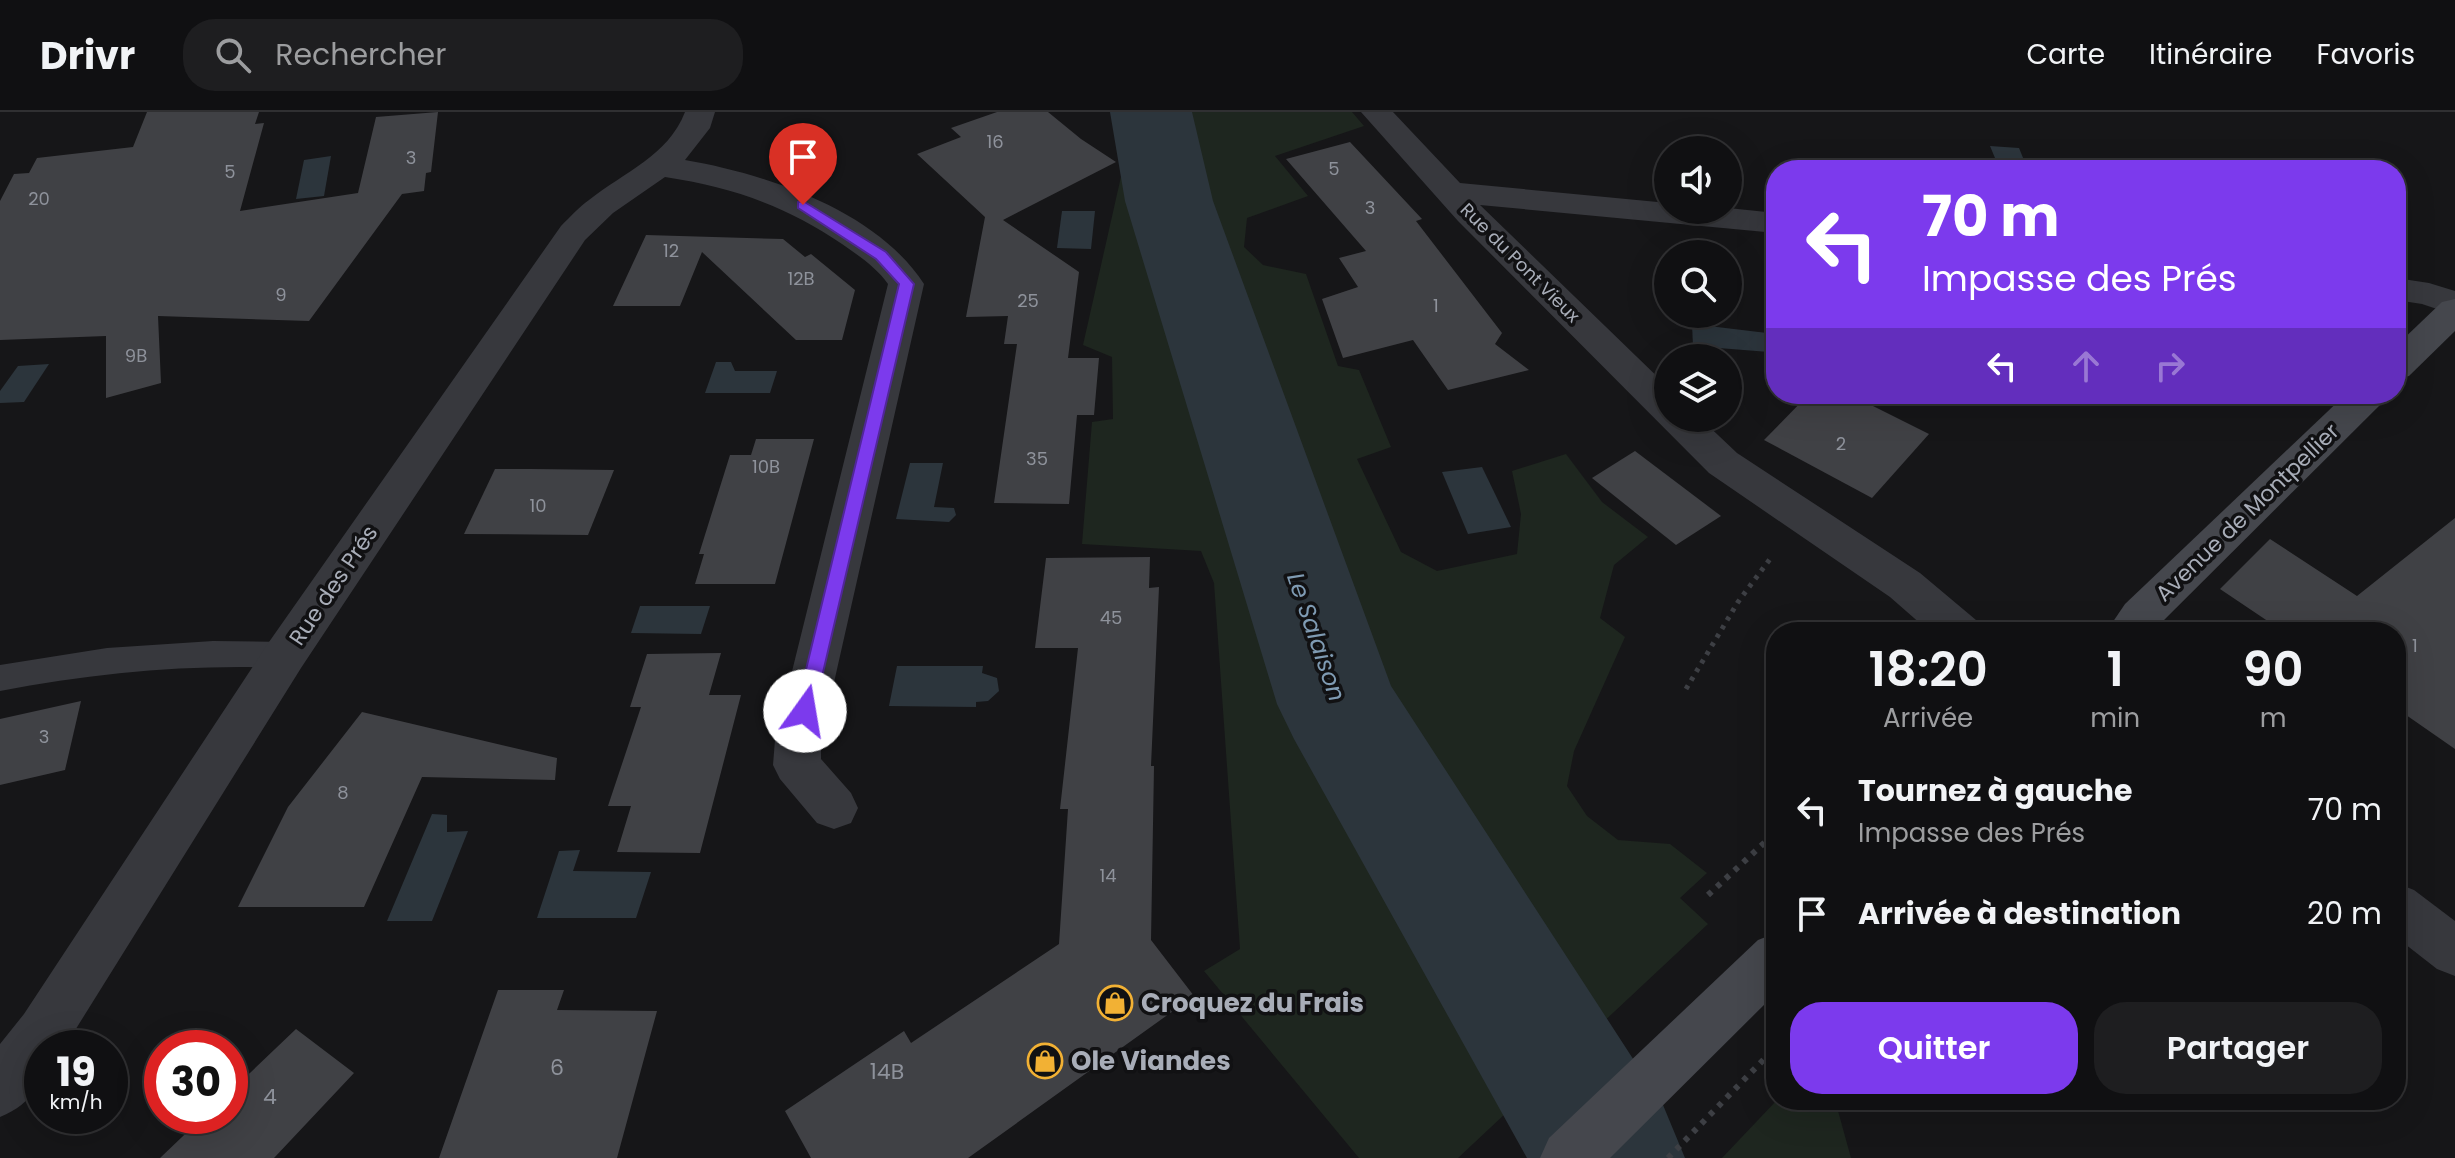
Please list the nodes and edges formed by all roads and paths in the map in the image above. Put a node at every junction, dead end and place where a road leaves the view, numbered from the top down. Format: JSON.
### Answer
{"nodes":[{"id":1,"x":700,"y":112,"type":"edge"},
{"id":2,"x":1376,"y":112,"type":"edge"},
{"id":3,"x":659,"y":166,"type":"junction"},
{"id":4,"x":1449,"y":192,"type":"junction"},
{"id":5,"x":1766,"y":222,"type":"edge"},
{"id":6,"x":2406,"y":291,"type":"edge"},
{"id":7,"x":2455,"y":304,"type":"edge"},
{"id":8,"x":2455,"y":310,"type":"edge"},
{"id":9,"x":2406,"y":357,"type":"edge"},
{"id":10,"x":1654,"y":395,"type":"edge"},
{"id":11,"x":2359,"y":404,"type":"edge"},
{"id":12,"x":1691,"y":432,"type":"edge"},
{"id":13,"x":1805,"y":519,"type":"junction"},
{"id":14,"x":1948,"y":622,"type":"edge"},
{"id":15,"x":2136,"y":622,"type":"edge"},
{"id":16,"x":285,"y":655,"type":"junction"},
{"id":17,"x":0,"y":678,"type":"edge"},
{"id":18,"x":1686,"y":689,"type":"dead end"},
{"id":19,"x":834,"y":808,"type":"dead end"},
{"id":20,"x":1766,"y":841,"type":"edge"},
{"id":21,"x":1708,"y":895,"type":"dead end"},
{"id":22,"x":2406,"y":914,"type":"edge"},
{"id":23,"x":2455,"y":952,"type":"edge"},
{"id":24,"x":1758,"y":974,"type":"edge"},
{"id":25,"x":1766,"y":1057,"type":"edge"},
{"id":26,"x":0,"y":1089,"type":"edge"},
{"id":27,"x":1569,"y":1158,"type":"edge"},
{"id":28,"x":1668,"y":1158,"type":"edge"}],
"edges":[{"from":1,"to":3,"type":"street","name":"Rue des Prés"},
{"from":2,"to":4,"type":"street","name":"Rue du Pont Vieux"},
{"from":3,"to":16,"type":"street","name":"Rue des Prés"},
{"from":3,"to":19,"type":"street"},
{"from":4,"to":5,"type":"street"},
{"from":4,"to":10,"type":"street","name":"Rue du Pont Vieux"},
{"from":6,"to":7,"type":"street"},
{"from":8,"to":9,"type":"main road"},
{"from":11,"to":15,"type":"main road","name":"Avenue de Montpellier"},
{"from":12,"to":13,"type":"street"},
{"from":13,"to":14,"type":"street"},
{"from":13,"to":18,"type":"path"},
{"from":16,"to":17,"type":"lane"},
{"from":16,"to":26,"type":"street","name":"Rue des Prés"},
{"from":20,"to":21,"type":"path"},
{"from":22,"to":23,"type":"street"},
{"from":24,"to":27,"type":"main road"},
{"from":25,"to":28,"type":"path"}]}
